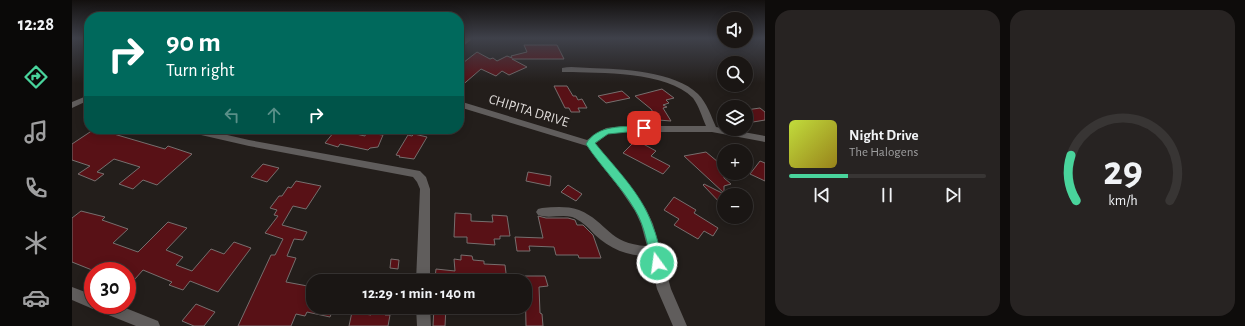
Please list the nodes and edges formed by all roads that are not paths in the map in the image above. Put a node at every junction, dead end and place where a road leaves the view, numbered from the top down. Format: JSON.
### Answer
{"nodes":[{"id":1,"x":565,"y":70,"type":"dead end"},
{"id":2,"x":84,"y":100,"type":"edge"},
{"id":3,"x":75,"y":104,"type":"edge"},
{"id":4,"x":464,"y":106,"type":"edge"},
{"id":5,"x":712,"y":128,"type":"junction"},
{"id":6,"x":210,"y":134,"type":"edge"},
{"id":7,"x":765,"y":139,"type":"edge"},
{"id":8,"x":590,"y":144,"type":"junction"},
{"id":9,"x":542,"y":212,"type":"dead end"},
{"id":10,"x":655,"y":251,"type":"junction"},
{"id":11,"x":423,"y":274,"type":"edge"},
{"id":12,"x":72,"y":293,"type":"edge"},
{"id":13,"x":84,"y":298,"type":"edge"},
{"id":14,"x":123,"y":314,"type":"edge"},
{"id":15,"x":424,"y":314,"type":"edge"},
{"id":16,"x":153,"y":326,"type":"edge"},
{"id":17,"x":424,"y":326,"type":"edge"},
{"id":18,"x":680,"y":326,"type":"edge"}],
"edges":[{"from":1,"to":5,"type":"street"},
{"from":2,"to":3,"type":"street"},
{"from":4,"to":8,"type":"street","name":"CHIPITA DRIVE"},
{"from":5,"to":7,"type":"street"},
{"from":5,"to":8,"type":"street"},
{"from":6,"to":11,"type":"street"},
{"from":8,"to":10,"type":"street"},
{"from":9,"to":10,"type":"street"},
{"from":10,"to":18,"type":"street"},
{"from":12,"to":13,"type":"street"},
{"from":14,"to":16,"type":"street"},
{"from":15,"to":17,"type":"street"}]}
